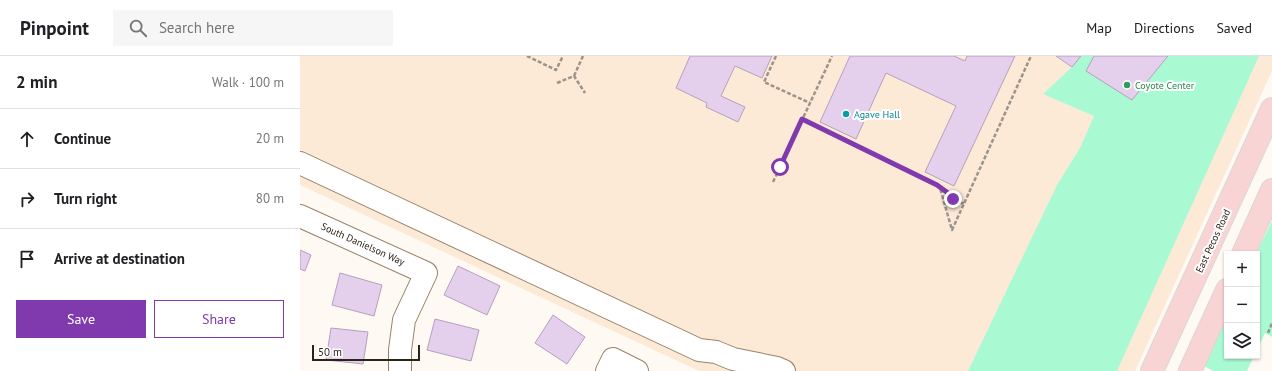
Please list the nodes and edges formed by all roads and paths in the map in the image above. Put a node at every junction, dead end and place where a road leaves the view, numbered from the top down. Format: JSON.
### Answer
{"nodes":[{"id":1,"x":527,"y":56,"type":"edge"},
{"id":2,"x":563,"y":56,"type":"edge"},
{"id":3,"x":583,"y":56,"type":"edge"},
{"id":4,"x":776,"y":56,"type":"edge"},
{"id":5,"x":832,"y":56,"type":"edge"},
{"id":6,"x":1031,"y":56,"type":"edge"},
{"id":7,"x":574,"y":76,"type":"junction"},
{"id":8,"x":557,"y":83,"type":"dead end"},
{"id":9,"x":585,"y":93,"type":"dead end"},
{"id":10,"x":810,"y":103,"type":"junction"},
{"id":11,"x":802,"y":119,"type":"junction"},
{"id":12,"x":1269,"y":123,"type":"edge"},
{"id":13,"x":300,"y":163,"type":"edge"},
{"id":14,"x":772,"y":182,"type":"dead end"},
{"id":15,"x":940,"y":188,"type":"junction"},
{"id":16,"x":1272,"y":190,"type":"edge"},
{"id":17,"x":964,"y":204,"type":"junction"},
{"id":18,"x":300,"y":216,"type":"edge"},
{"id":19,"x":1244,"y":251,"type":"edge"},
{"id":20,"x":1224,"y":297,"type":"edge"},
{"id":21,"x":1272,"y":323,"type":"edge"},
{"id":22,"x":1268,"y":333,"type":"dead end"},
{"id":23,"x":400,"y":371,"type":"edge"},
{"id":24,"x":607,"y":371,"type":"edge"},
{"id":25,"x":637,"y":371,"type":"edge"},
{"id":26,"x":784,"y":371,"type":"edge"},
{"id":27,"x":1152,"y":371,"type":"edge"},
{"id":28,"x":1190,"y":371,"type":"edge"}],
"edges":[{"from":1,"to":2,"type":"path"},
{"from":3,"to":7,"type":"path"},
{"from":4,"to":10,"type":"path"},
{"from":5,"to":10,"type":"path"},
{"from":6,"to":17,"type":"path"},
{"from":7,"to":8,"type":"path"},
{"from":7,"to":9,"type":"path"},
{"from":10,"to":11,"type":"path"},
{"from":11,"to":14,"type":"path"},
{"from":11,"to":15,"type":"path"},
{"from":12,"to":27,"type":"main road","name":"East Pecos Road"},
{"from":13,"to":26,"type":"street"},
{"from":15,"to":17,"type":"path"},
{"from":15,"to":17,"type":"path"},
{"from":16,"to":19,"type":"main road"},
{"from":18,"to":23,"type":"street","name":"South Danielson Way"},
{"from":20,"to":28,"type":"main road"},
{"from":21,"to":22,"type":"path"},
{"from":24,"to":25,"type":"street"}]}
